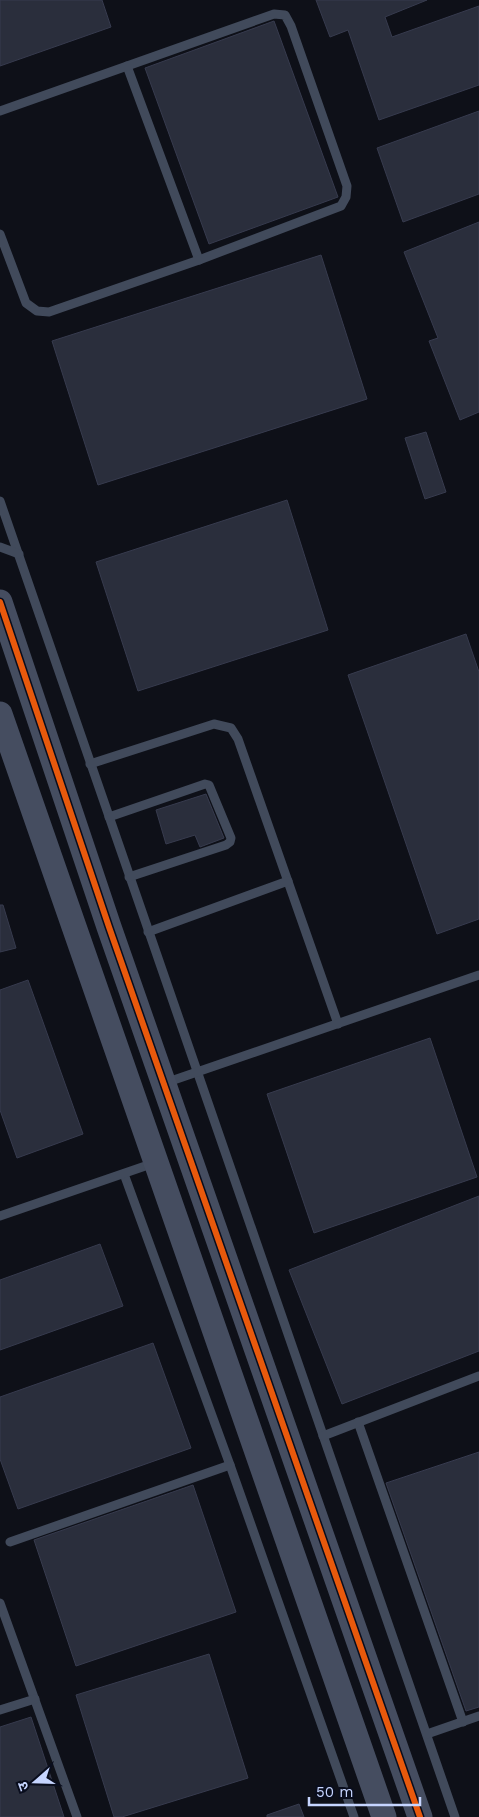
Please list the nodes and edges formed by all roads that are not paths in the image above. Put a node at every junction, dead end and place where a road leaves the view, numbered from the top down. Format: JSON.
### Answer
{"nodes":[{"id":1,"x":127,"y":66,"type":"junction"},
{"id":2,"x":0,"y":111,"type":"edge"},
{"id":3,"x":0,"y":234,"type":"edge"},
{"id":4,"x":2,"y":245,"type":"edge"},
{"id":5,"x":199,"y":260,"type":"junction"},
{"id":6,"x":0,"y":501,"type":"edge"},
{"id":7,"x":0,"y":547,"type":"edge"},
{"id":8,"x":19,"y":554,"type":"junction"},
{"id":9,"x":0,"y":602,"type":"edge"},
{"id":10,"x":10,"y":670,"type":"edge"},
{"id":11,"x":31,"y":698,"type":"junction"},
{"id":12,"x":0,"y":709,"type":"edge"},
{"id":13,"x":0,"y":714,"type":"edge"},
{"id":14,"x":90,"y":764,"type":"junction"},
{"id":15,"x":0,"y":767,"type":"edge"},
{"id":16,"x":23,"y":785,"type":"junction"},
{"id":17,"x":109,"y":817,"type":"junction"},
{"id":18,"x":130,"y":877,"type":"junction"},
{"id":19,"x":288,"y":882,"type":"junction"},
{"id":20,"x":148,"y":932,"type":"junction"},
{"id":21,"x":479,"y":975,"type":"edge"},
{"id":22,"x":338,"y":1024,"type":"junction"},
{"id":23,"x":197,"y":1072,"type":"junction"},
{"id":24,"x":164,"y":1083,"type":"junction"},
{"id":25,"x":175,"y":1116,"type":"junction"},
{"id":26,"x":143,"y":1127,"type":"junction"},
{"id":27,"x":156,"y":1162,"type":"junction"},
{"id":28,"x":124,"y":1174,"type":"junction"},
{"id":29,"x":0,"y":1216,"type":"edge"},
{"id":30,"x":479,"y":1376,"type":"edge"},
{"id":31,"x":358,"y":1422,"type":"junction"},
{"id":32,"x":323,"y":1436,"type":"junction"},
{"id":33,"x":230,"y":1465,"type":"junction"},
{"id":34,"x":10,"y":1542,"type":"dead end"},
{"id":35,"x":0,"y":1603,"type":"edge"},
{"id":36,"x":34,"y":1699,"type":"junction"},
{"id":37,"x":0,"y":1710,"type":"edge"},
{"id":38,"x":479,"y":1716,"type":"edge"},
{"id":39,"x":463,"y":1722,"type":"junction"},
{"id":40,"x":427,"y":1734,"type":"junction"},
{"id":41,"x":77,"y":1817,"type":"edge"},
{"id":42,"x":354,"y":1817,"type":"edge"},
{"id":43,"x":384,"y":1817,"type":"edge"},
{"id":44,"x":420,"y":1817,"type":"edge"},
{"id":45,"x":456,"y":1817,"type":"edge"}],
"edges":[{"from":1,"to":2,"type":"lane"},
{"from":1,"to":5,"type":"lane"},
{"from":1,"to":5,"type":"lane"},
{"from":3,"to":4,"type":"lane"},
{"from":4,"to":5,"type":"lane"},
{"from":6,"to":8,"type":"lane"},
{"from":7,"to":8,"type":"lane"},
{"from":8,"to":14,"type":"lane"},
{"from":9,"to":10,"type":"street"},
{"from":10,"to":11,"type":"street"},
{"from":11,"to":12,"type":"street"},
{"from":11,"to":24,"type":"street"},
{"from":13,"to":16,"type":"street"},
{"from":14,"to":17,"type":"lane"},
{"from":14,"to":19,"type":"lane"},
{"from":15,"to":16,"type":"street"},
{"from":16,"to":26,"type":"street"},
{"from":17,"to":18,"type":"lane"},
{"from":17,"to":18,"type":"lane"},
{"from":18,"to":20,"type":"lane"},
{"from":19,"to":20,"type":"lane"},
{"from":19,"to":22,"type":"lane"},
{"from":20,"to":23,"type":"lane"},
{"from":21,"to":22,"type":"lane"},
{"from":22,"to":23,"type":"lane"},
{"from":23,"to":24,"type":"lane"},
{"from":23,"to":32,"type":"lane"},
{"from":24,"to":25,"type":"street"},
{"from":25,"to":26,"type":"street"},
{"from":25,"to":44,"type":"street"},
{"from":26,"to":27,"type":"street"},
{"from":27,"to":28,"type":"lane"},
{"from":27,"to":43,"type":"street"},
{"from":28,"to":29,"type":"lane"},
{"from":28,"to":33,"type":"lane"},
{"from":30,"to":31,"type":"lane"},
{"from":31,"to":32,"type":"lane"},
{"from":31,"to":39,"type":"lane"},
{"from":32,"to":40,"type":"lane"},
{"from":33,"to":34,"type":"lane"},
{"from":33,"to":42,"type":"lane"},
{"from":35,"to":36,"type":"lane"},
{"from":36,"to":37,"type":"lane"},
{"from":36,"to":41,"type":"lane"},
{"from":38,"to":39,"type":"lane"},
{"from":39,"to":40,"type":"lane"},
{"from":40,"to":45,"type":"lane"}]}
